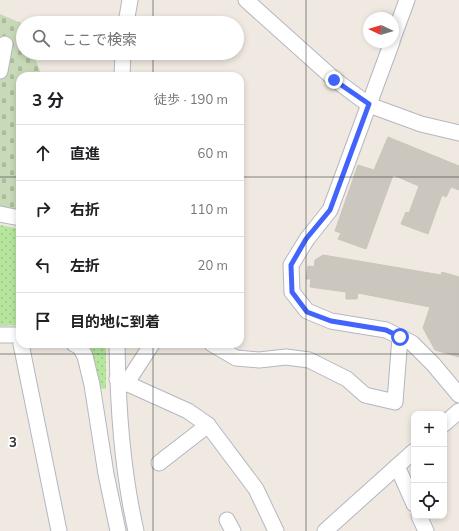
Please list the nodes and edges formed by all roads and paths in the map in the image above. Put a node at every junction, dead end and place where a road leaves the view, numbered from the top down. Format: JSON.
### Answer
{"nodes":[{"id":1,"x":130,"y":0,"type":"edge"},
{"id":2,"x":246,"y":0,"type":"edge"},
{"id":3,"x":407,"y":0,"type":"edge"},
{"id":4,"x":127,"y":16,"type":"edge"},
{"id":5,"x":399,"y":22,"type":"edge"},
{"id":6,"x":5,"y":44,"type":"dead end"},
{"id":7,"x":390,"y":48,"type":"edge"},
{"id":8,"x":123,"y":60,"type":"edge"},
{"id":9,"x":0,"y":71,"type":"edge"},
{"id":10,"x":122,"y":72,"type":"edge"},
{"id":11,"x":369,"y":104,"type":"junction"},
{"id":12,"x":459,"y":133,"type":"edge"},
{"id":13,"x":0,"y":214,"type":"edge"},
{"id":14,"x":16,"y":217,"type":"edge"},
{"id":15,"x":0,"y":335,"type":"edge"},
{"id":16,"x":16,"y":337,"type":"edge"},
{"id":17,"x":400,"y":337,"type":"junction"},
{"id":18,"x":22,"y":348,"type":"edge"},
{"id":19,"x":81,"y":348,"type":"edge"},
{"id":20,"x":118,"y":348,"type":"edge"},
{"id":21,"x":149,"y":348,"type":"edge"},
{"id":22,"x":219,"y":348,"type":"edge"},
{"id":23,"x":122,"y":382,"type":"junction"},
{"id":24,"x":459,"y":395,"type":"edge"},
{"id":25,"x":459,"y":411,"type":"edge"},
{"id":26,"x":447,"y":421,"type":"edge"},
{"id":27,"x":208,"y":425,"type":"junction"},
{"id":28,"x":411,"y":454,"type":"edge"},
{"id":29,"x":159,"y":463,"type":"dead end"},
{"id":30,"x":397,"y":466,"type":"junction"},
{"id":31,"x":411,"y":497,"type":"edge"},
{"id":32,"x":421,"y":519,"type":"edge"},
{"id":33,"x":59,"y":531,"type":"edge"},
{"id":34,"x":118,"y":531,"type":"edge"},
{"id":35,"x":136,"y":531,"type":"edge"},
{"id":36,"x":276,"y":531,"type":"edge"},
{"id":37,"x":326,"y":531,"type":"edge"},
{"id":38,"x":426,"y":531,"type":"edge"}],
"edges":[{"from":1,"to":4,"type":"street"},
{"from":2,"to":11,"type":"street"},
{"from":3,"to":5,"type":"street"},
{"from":6,"to":9,"type":"street"},
{"from":7,"to":11,"type":"street"},
{"from":8,"to":10,"type":"street"},
{"from":11,"to":12,"type":"street"},
{"from":11,"to":17,"type":"street"},
{"from":13,"to":14,"type":"street"},
{"from":15,"to":16,"type":"street"},
{"from":17,"to":22,"type":"street"},
{"from":17,"to":24,"type":"street"},
{"from":18,"to":33,"type":"street"},
{"from":19,"to":34,"type":"street"},
{"from":20,"to":23,"type":"street"},
{"from":21,"to":23,"type":"street"},
{"from":23,"to":27,"type":"street"},
{"from":23,"to":35,"type":"street"},
{"from":25,"to":26,"type":"street"},
{"from":27,"to":29,"type":"street"},
{"from":27,"to":36,"type":"street"},
{"from":28,"to":30,"type":"street"},
{"from":30,"to":31,"type":"street"},
{"from":30,"to":37,"type":"street"},
{"from":32,"to":38,"type":"street"}]}
